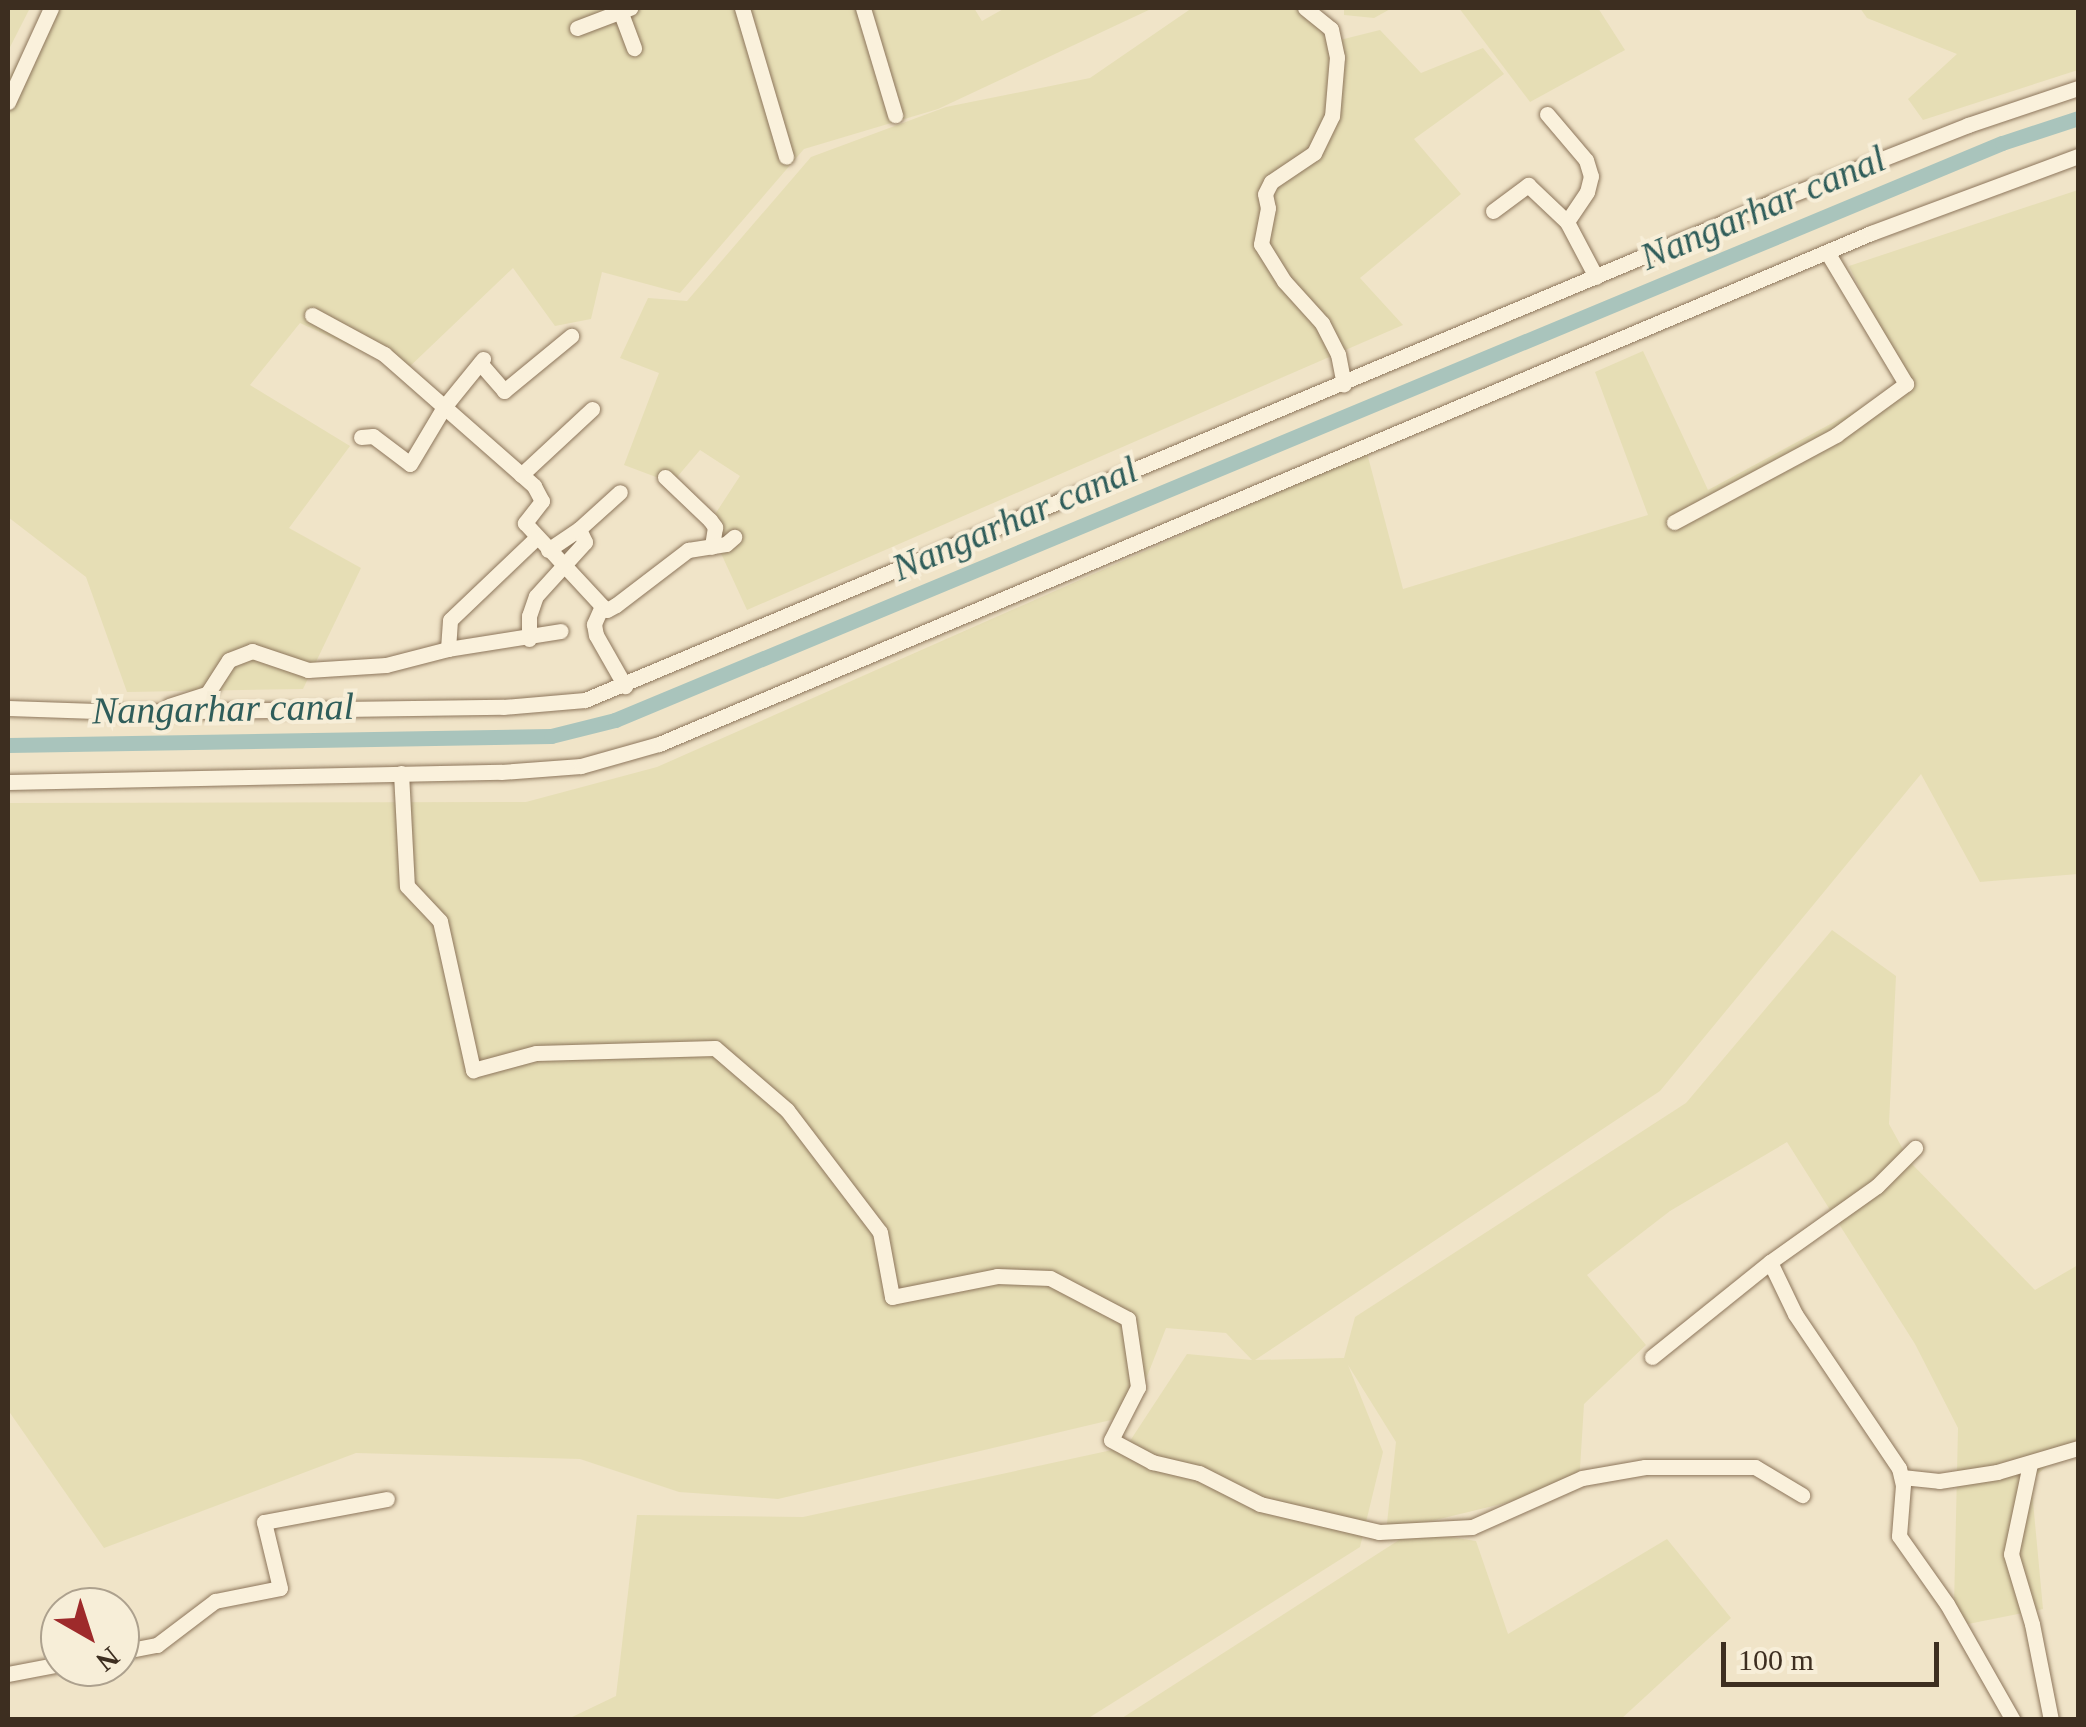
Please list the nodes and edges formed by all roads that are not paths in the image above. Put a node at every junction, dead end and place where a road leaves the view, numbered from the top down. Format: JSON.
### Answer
{"nodes":[{"id":1,"x":51,"y":8,"type":"edge"},
{"id":2,"x":742,"y":8,"type":"edge"},
{"id":3,"x":864,"y":8,"type":"edge"},
{"id":4,"x":1305,"y":8,"type":"edge"},
{"id":5,"x":624,"y":9,"type":"edge"},
{"id":6,"x":577,"y":28,"type":"dead end"},
{"id":7,"x":634,"y":48,"type":"dead end"},
{"id":8,"x":2078,"y":88,"type":"edge"},
{"id":9,"x":8,"y":102,"type":"edge"},
{"id":10,"x":1547,"y":114,"type":"dead end"},
{"id":11,"x":895,"y":115,"type":"dead end"},
{"id":12,"x":2078,"y":156,"type":"edge"},
{"id":13,"x":786,"y":157,"type":"dead end"},
{"id":14,"x":1492,"y":211,"type":"dead end"},
{"id":15,"x":1567,"y":222,"type":"junction"},
{"id":16,"x":1827,"y":252,"type":"junction"},
{"id":17,"x":1596,"y":276,"type":"junction"},
{"id":18,"x":312,"y":315,"type":"dead end"},
{"id":19,"x":570,"y":336,"type":"dead end"},
{"id":20,"x":1344,"y":384,"type":"junction"},
{"id":21,"x":444,"y":407,"type":"junction"},
{"id":22,"x":592,"y":410,"type":"dead end"},
{"id":23,"x":361,"y":438,"type":"dead end"},
{"id":24,"x":521,"y":475,"type":"junction"},
{"id":25,"x":666,"y":477,"type":"dead end"},
{"id":26,"x":620,"y":492,"type":"dead end"},
{"id":27,"x":1674,"y":522,"type":"dead end"},
{"id":28,"x":578,"y":530,"type":"junction"},
{"id":29,"x":734,"y":537,"type":"dead end"},
{"id":30,"x":536,"y":538,"type":"junction"},
{"id":31,"x":712,"y":546,"type":"junction"},
{"id":32,"x":548,"y":550,"type":"junction"},
{"id":33,"x":566,"y":567,"type":"junction"},
{"id":34,"x":602,"y":606,"type":"junction"},
{"id":35,"x":561,"y":631,"type":"dead end"},
{"id":36,"x":529,"y":640,"type":"junction"},
{"id":37,"x":448,"y":649,"type":"junction"},
{"id":38,"x":625,"y":686,"type":"junction"},
{"id":39,"x":8,"y":708,"type":"edge"},
{"id":40,"x":149,"y":712,"type":"junction"},
{"id":41,"x":401,"y":773,"type":"junction"},
{"id":42,"x":8,"y":782,"type":"edge"},
{"id":43,"x":1915,"y":1148,"type":"dead end"},
{"id":44,"x":1770,"y":1262,"type":"junction"},
{"id":45,"x":1652,"y":1357,"type":"dead end"},
{"id":46,"x":2078,"y":1448,"type":"edge"},
{"id":47,"x":2030,"y":1464,"type":"junction"},
{"id":48,"x":1902,"y":1477,"type":"junction"},
{"id":49,"x":1802,"y":1495,"type":"dead end"},
{"id":50,"x":387,"y":1499,"type":"dead end"},
{"id":51,"x":140,"y":1648,"type":"edge"},
{"id":52,"x":40,"y":1668,"type":"edge"},
{"id":53,"x":8,"y":1674,"type":"edge"},
{"id":54,"x":2013,"y":1720,"type":"edge"},
{"id":55,"x":2051,"y":1720,"type":"edge"}],
"edges":[{"from":1,"to":9,"type":"street"},
{"from":2,"to":13,"type":"street"},
{"from":3,"to":11,"type":"street"},
{"from":4,"to":20,"type":"street"},
{"from":5,"to":6,"type":"street"},
{"from":5,"to":7,"type":"street"},
{"from":8,"to":17,"type":"street"},
{"from":10,"to":15,"type":"street"},
{"from":12,"to":16,"type":"street"},
{"from":14,"to":15,"type":"street"},
{"from":15,"to":17,"type":"street"},
{"from":16,"to":27,"type":"street"},
{"from":16,"to":41,"type":"street"},
{"from":17,"to":20,"type":"street"},
{"from":18,"to":21,"type":"street"},
{"from":19,"to":21,"type":"street"},
{"from":20,"to":38,"type":"street"},
{"from":21,"to":23,"type":"street"},
{"from":21,"to":24,"type":"street"},
{"from":22,"to":24,"type":"street"},
{"from":24,"to":30,"type":"street"},
{"from":25,"to":31,"type":"street"},
{"from":26,"to":28,"type":"street"},
{"from":28,"to":32,"type":"street"},
{"from":28,"to":33,"type":"street"},
{"from":29,"to":31,"type":"street"},
{"from":30,"to":32,"type":"street"},
{"from":30,"to":37,"type":"street"},
{"from":31,"to":34,"type":"street"},
{"from":32,"to":33,"type":"street"},
{"from":33,"to":34,"type":"street"},
{"from":33,"to":36,"type":"street"},
{"from":34,"to":38,"type":"street"},
{"from":35,"to":36,"type":"street"},
{"from":36,"to":37,"type":"street"},
{"from":37,"to":40,"type":"street"},
{"from":38,"to":40,"type":"street"},
{"from":39,"to":40,"type":"street"},
{"from":41,"to":42,"type":"street"},
{"from":41,"to":49,"type":"street"},
{"from":43,"to":44,"type":"street"},
{"from":44,"to":45,"type":"street"},
{"from":44,"to":48,"type":"street"},
{"from":46,"to":47,"type":"street"},
{"from":47,"to":48,"type":"street"},
{"from":47,"to":55,"type":"street"},
{"from":48,"to":54,"type":"street"},
{"from":50,"to":51,"type":"street"},
{"from":52,"to":53,"type":"street"}]}
